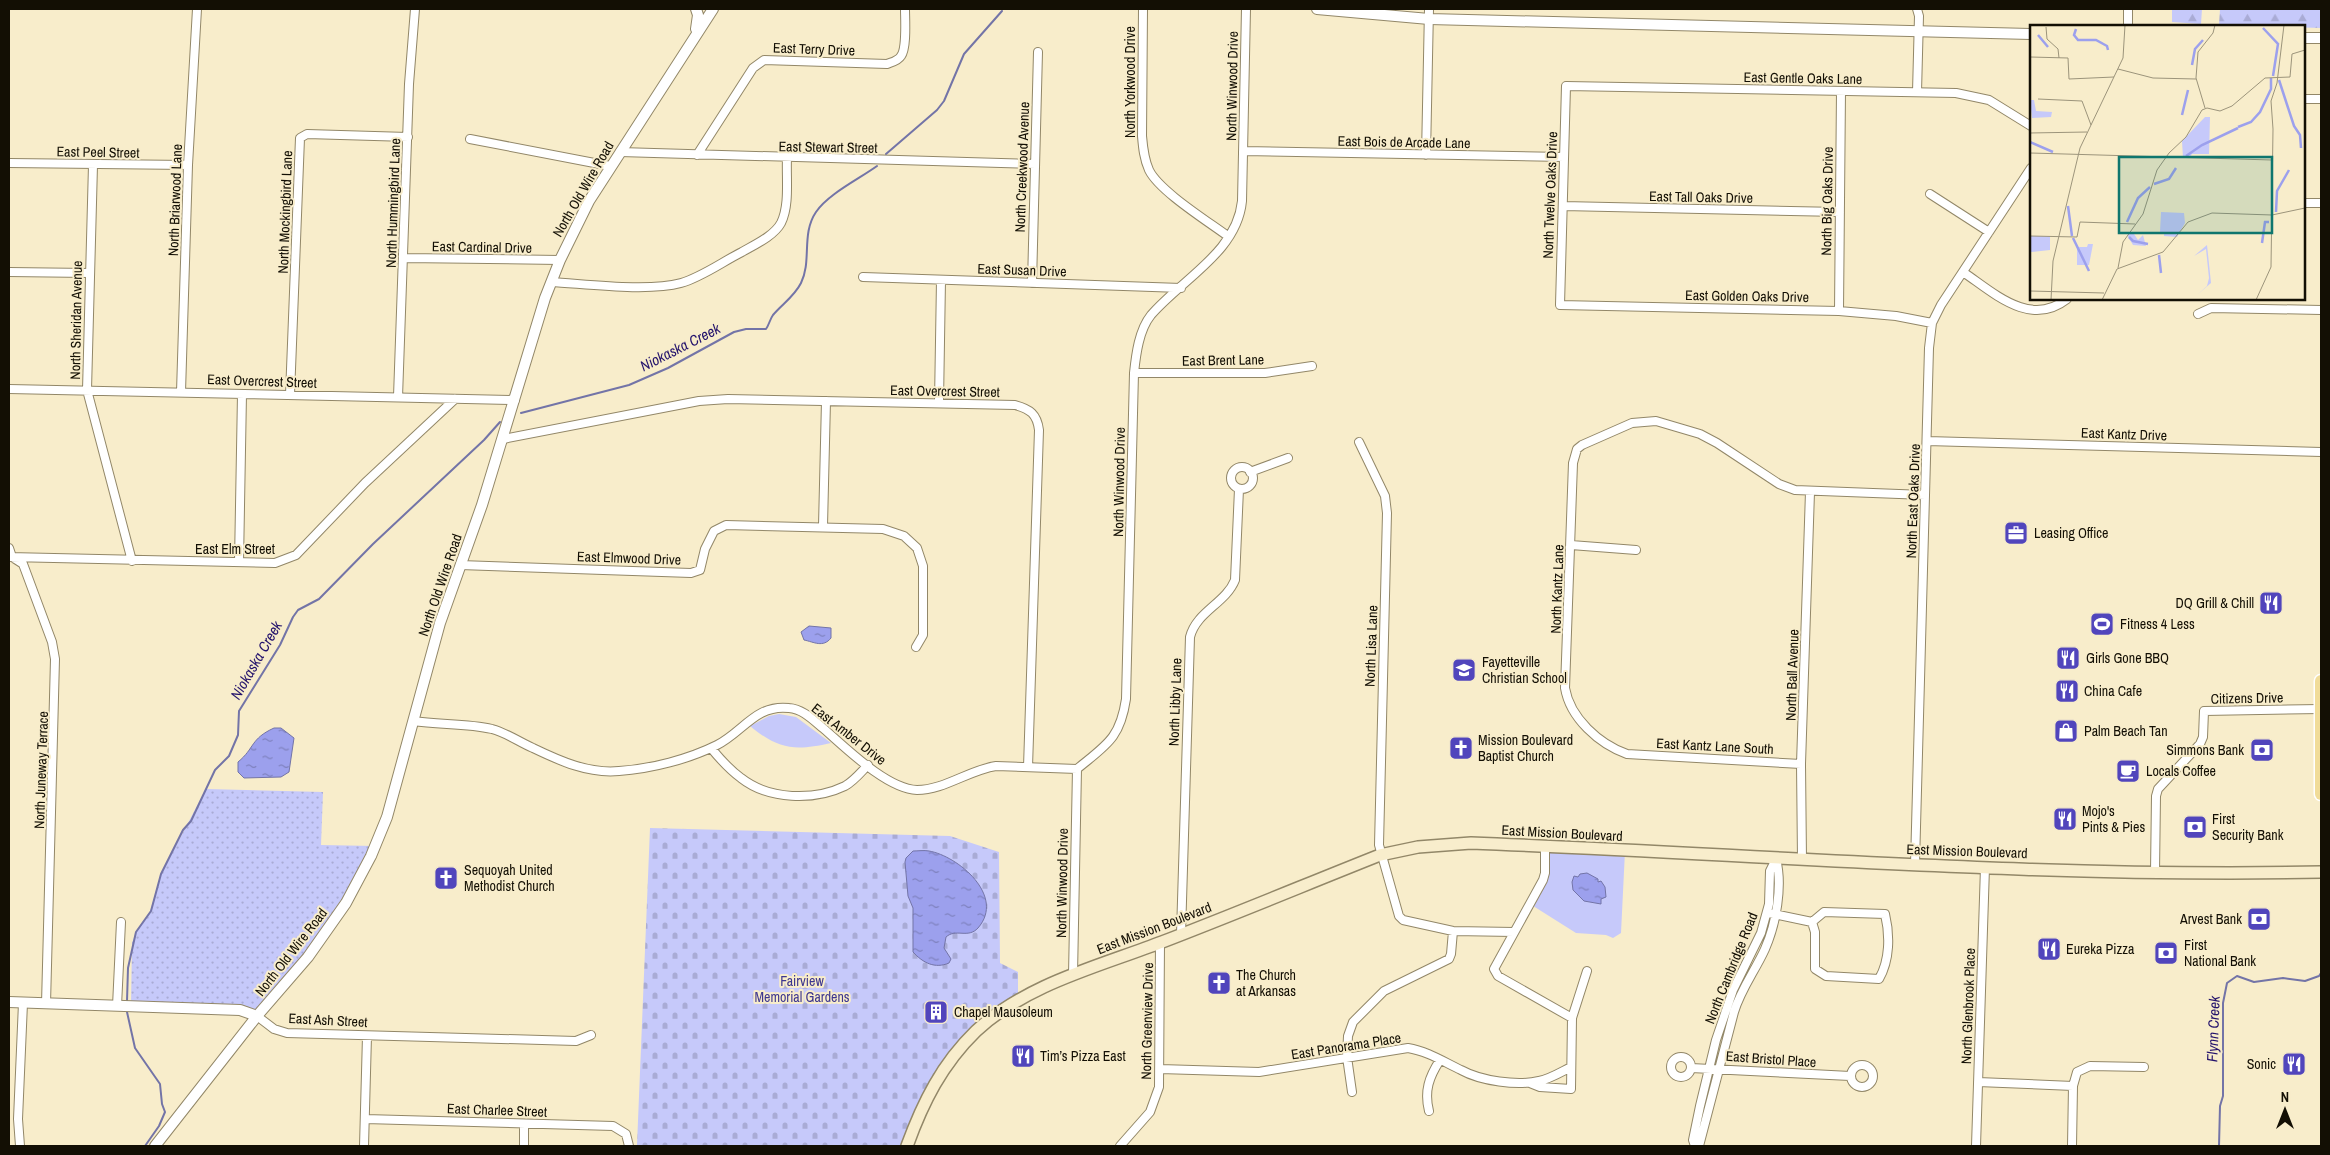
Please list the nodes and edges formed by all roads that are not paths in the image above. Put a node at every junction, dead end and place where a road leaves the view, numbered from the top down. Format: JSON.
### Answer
{"nodes":[{"id":1,"x":197,"y":9,"type":"edge"},
{"id":2,"x":415,"y":9,"type":"edge"},
{"id":3,"x":696,"y":9,"type":"edge"},
{"id":4,"x":713,"y":9,"type":"edge"},
{"id":5,"x":905,"y":9,"type":"edge"},
{"id":6,"x":1143,"y":9,"type":"edge"},
{"id":7,"x":1246,"y":9,"type":"edge"},
{"id":8,"x":1317,"y":9,"type":"edge"},
{"id":9,"x":1916,"y":9,"type":"edge"},
{"id":10,"x":2128,"y":9,"type":"edge"},
{"id":11,"x":1429,"y":14,"type":"edge"},
{"id":12,"x":2128,"y":25,"type":"edge"},
{"id":13,"x":1919,"y":32,"type":"junction"},
{"id":14,"x":2030,"y":34,"type":"edge"},
{"id":15,"x":2305,"y":38,"type":"edge"},
{"id":16,"x":2321,"y":38,"type":"edge"},
{"id":17,"x":693,"y":39,"type":"junction"},
{"id":18,"x":1038,"y":52,"type":"dead end"},
{"id":19,"x":1566,"y":86,"type":"joint"},
{"id":20,"x":1841,"y":91,"type":"junction"},
{"id":21,"x":1917,"y":92,"type":"junction"},
{"id":22,"x":2305,"y":98,"type":"edge"},
{"id":23,"x":2321,"y":99,"type":"edge"},
{"id":24,"x":2030,"y":125,"type":"edge"},
{"id":25,"x":408,"y":137,"type":"junction"},
{"id":26,"x":470,"y":138,"type":"dead end"},
{"id":27,"x":620,"y":152,"type":"junction"},
{"id":28,"x":1243,"y":152,"type":"junction"},
{"id":29,"x":1426,"y":154,"type":"junction"},
{"id":30,"x":697,"y":155,"type":"junction"},
{"id":31,"x":1564,"y":157,"type":"junction"},
{"id":32,"x":786,"y":158,"type":"junction"},
{"id":33,"x":9,"y":163,"type":"edge"},
{"id":34,"x":1035,"y":164,"type":"junction"},
{"id":35,"x":93,"y":165,"type":"junction"},
{"id":36,"x":188,"y":165,"type":"junction"},
{"id":37,"x":610,"y":166,"type":"junction"},
{"id":38,"x":2030,"y":170,"type":"edge"},
{"id":39,"x":1930,"y":194,"type":"dead end"},
{"id":40,"x":2305,"y":203,"type":"edge"},
{"id":41,"x":2321,"y":203,"type":"edge"},
{"id":42,"x":1563,"y":206,"type":"junction"},
{"id":43,"x":1840,"y":212,"type":"junction"},
{"id":44,"x":1989,"y":232,"type":"junction"},
{"id":45,"x":1229,"y":237,"type":"junction"},
{"id":46,"x":404,"y":258,"type":"junction"},
{"id":47,"x":560,"y":260,"type":"junction"},
{"id":48,"x":9,"y":272,"type":"edge"},
{"id":49,"x":1963,"y":272,"type":"junction"},
{"id":50,"x":89,"y":273,"type":"junction"},
{"id":51,"x":863,"y":277,"type":"dead end"},
{"id":52,"x":941,"y":280,"type":"junction"},
{"id":53,"x":551,"y":282,"type":"junction"},
{"id":54,"x":1032,"y":283,"type":"junction"},
{"id":55,"x":1181,"y":288,"type":"junction"},
{"id":56,"x":2065,"y":300,"type":"edge"},
{"id":57,"x":1560,"y":305,"type":"joint"},
{"id":58,"x":2321,"y":310,"type":"edge"},
{"id":59,"x":1839,"y":311,"type":"junction"},
{"id":60,"x":2198,"y":314,"type":"dead end"},
{"id":61,"x":1932,"y":323,"type":"junction"},
{"id":62,"x":1312,"y":366,"type":"dead end"},
{"id":63,"x":1134,"y":373,"type":"junction"},
{"id":64,"x":9,"y":389,"type":"edge"},
{"id":65,"x":87,"y":390,"type":"junction"},
{"id":66,"x":181,"y":392,"type":"junction"},
{"id":67,"x":242,"y":394,"type":"junction"},
{"id":68,"x":290,"y":395,"type":"junction"},
{"id":69,"x":398,"y":397,"type":"junction"},
{"id":70,"x":455,"y":399,"type":"junction"},
{"id":71,"x":515,"y":400,"type":"junction"},
{"id":72,"x":826,"y":401,"type":"junction"},
{"id":73,"x":939,"y":402,"type":"junction"},
{"id":74,"x":503,"y":439,"type":"junction"},
{"id":75,"x":1927,"y":441,"type":"junction"},
{"id":76,"x":1359,"y":442,"type":"dead end"},
{"id":77,"x":2321,"y":452,"type":"edge"},
{"id":78,"x":1288,"y":458,"type":"dead end"},
{"id":79,"x":1250,"y":472,"type":"junction"},
{"id":80,"x":1239,"y":489,"type":"junction"},
{"id":81,"x":1810,"y":492,"type":"junction"},
{"id":82,"x":1925,"y":495,"type":"junction"},
{"id":83,"x":823,"y":526,"type":"junction"},
{"id":84,"x":1571,"y":545,"type":"junction"},
{"id":85,"x":9,"y":548,"type":"edge"},
{"id":86,"x":1636,"y":550,"type":"dead end"},
{"id":87,"x":11,"y":557,"type":"edge"},
{"id":88,"x":132,"y":561,"type":"junction"},
{"id":89,"x":239,"y":562,"type":"junction"},
{"id":90,"x":460,"y":565,"type":"junction"},
{"id":91,"x":916,"y":647,"type":"dead end"},
{"id":92,"x":2321,"y":681,"type":"edge"},
{"id":93,"x":2321,"y":709,"type":"edge"},
{"id":94,"x":413,"y":721,"type":"junction"},
{"id":95,"x":711,"y":748,"type":"junction"},
{"id":96,"x":1627,"y":754,"type":"joint"},
{"id":97,"x":1801,"y":764,"type":"junction"},
{"id":98,"x":868,"y":765,"type":"junction"},
{"id":99,"x":1028,"y":766,"type":"junction"},
{"id":100,"x":1076,"y":769,"type":"junction"},
{"id":101,"x":2321,"y":794,"type":"edge"},
{"id":102,"x":1545,"y":846,"type":"junction"},
{"id":103,"x":1380,"y":855,"type":"junction"},
{"id":104,"x":1776,"y":859,"type":"junction"},
{"id":105,"x":1802,"y":860,"type":"junction"},
{"id":106,"x":1915,"y":864,"type":"junction"},
{"id":107,"x":1985,"y":866,"type":"junction"},
{"id":108,"x":2154,"y":872,"type":"junction"},
{"id":109,"x":2321,"y":872,"type":"edge"},
{"id":110,"x":1771,"y":914,"type":"junction"},
{"id":111,"x":122,"y":922,"type":"dead end"},
{"id":112,"x":1812,"y":922,"type":"junction"},
{"id":113,"x":1453,"y":931,"type":"junction"},
{"id":114,"x":1514,"y":932,"type":"junction"},
{"id":115,"x":1181,"y":934,"type":"junction"},
{"id":116,"x":1160,"y":942,"type":"junction"},
{"id":117,"x":1587,"y":971,"type":"dead end"},
{"id":118,"x":1073,"y":976,"type":"junction"},
{"id":119,"x":9,"y":1002,"type":"edge"},
{"id":120,"x":23,"y":1002,"type":"junction"},
{"id":121,"x":46,"y":1004,"type":"junction"},
{"id":122,"x":117,"y":1006,"type":"junction"},
{"id":123,"x":257,"y":1016,"type":"junction"},
{"id":124,"x":1572,"y":1018,"type":"junction"},
{"id":125,"x":591,"y":1035,"type":"dead end"},
{"id":126,"x":367,"y":1036,"type":"junction"},
{"id":127,"x":1347,"y":1057,"type":"junction"},
{"id":128,"x":1440,"y":1060,"type":"junction"},
{"id":129,"x":1571,"y":1067,"type":"junction"},
{"id":130,"x":2144,"y":1067,"type":"dead end"},
{"id":131,"x":1691,"y":1068,"type":"dead end"},
{"id":132,"x":1714,"y":1068,"type":"junction"},
{"id":133,"x":1160,"y":1069,"type":"junction"},
{"id":134,"x":1850,"y":1076,"type":"dead end"},
{"id":135,"x":1978,"y":1082,"type":"junction"},
{"id":136,"x":1530,"y":1083,"type":"junction"},
{"id":137,"x":2073,"y":1086,"type":"junction"},
{"id":138,"x":1352,"y":1092,"type":"dead end"},
{"id":139,"x":1429,"y":1112,"type":"dead end"},
{"id":140,"x":365,"y":1119,"type":"junction"},
{"id":141,"x":524,"y":1124,"type":"junction"},
{"id":142,"x":20,"y":1146,"type":"edge"},
{"id":143,"x":155,"y":1146,"type":"edge"},
{"id":144,"x":364,"y":1146,"type":"edge"},
{"id":145,"x":524,"y":1146,"type":"edge"},
{"id":146,"x":628,"y":1146,"type":"edge"},
{"id":147,"x":907,"y":1146,"type":"edge"},
{"id":148,"x":1120,"y":1146,"type":"edge"},
{"id":149,"x":1695,"y":1146,"type":"edge"},
{"id":150,"x":1700,"y":1146,"type":"edge"},
{"id":151,"x":1976,"y":1146,"type":"edge"},
{"id":152,"x":2072,"y":1146,"type":"edge"}],
"edges":[{"from":1,"to":36,"type":"street","name":"North Briarwood Lane"},
{"from":2,"to":25,"type":"street","name":"North Hummingbird Lane"},
{"from":3,"to":17,"type":"street"},
{"from":4,"to":17,"type":"street","name":"North Old Wire Road"},
{"from":5,"to":30,"type":"street","name":"East Terry Drive"},
{"from":6,"to":45,"type":"street","name":"North Yorkwood Drive"},
{"from":7,"to":28,"type":"street","name":"North Winwood Drive"},
{"from":8,"to":11,"type":"street"},
{"from":9,"to":13,"type":"street"},
{"from":10,"to":12,"type":"street"},
{"from":11,"to":13,"type":"street"},
{"from":11,"to":29,"type":"street"},
{"from":13,"to":14,"type":"street"},
{"from":13,"to":21,"type":"street"},
{"from":15,"to":16,"type":"street"},
{"from":17,"to":27,"type":"street","name":"North Old Wire Road"},
{"from":18,"to":34,"type":"street","name":"North Creekwood Avenue"},
{"from":19,"to":20,"type":"street","name":"East Gentle Oaks Lane"},
{"from":19,"to":31,"type":"street","name":"North Twelve Oaks Drive"},
{"from":20,"to":21,"type":"street","name":"East Gentle Oaks Lane"},
{"from":20,"to":43,"type":"street","name":"North Big Oaks Drive"},
{"from":21,"to":24,"type":"street","name":"East Gentle Oaks Lane"},
{"from":22,"to":23,"type":"street"},
{"from":25,"to":46,"type":"street","name":"North Hummingbird Lane"},
{"from":25,"to":68,"type":"street","name":"North Mockingbird Lane"},
{"from":26,"to":37,"type":"street"},
{"from":27,"to":30,"type":"street","name":"East Stewart Street"},
{"from":27,"to":37,"type":"street","name":"North Old Wire Road"},
{"from":28,"to":29,"type":"street","name":"East Bois de Arcade Lane"},
{"from":28,"to":45,"type":"street","name":"North Winwood Drive"},
{"from":29,"to":31,"type":"street","name":"East Bois de Arcade Lane"},
{"from":30,"to":32,"type":"street","name":"East Stewart Street"},
{"from":31,"to":42,"type":"street","name":"North Twelve Oaks Drive"},
{"from":32,"to":34,"type":"street","name":"East Stewart Street"},
{"from":32,"to":53,"type":"street"},
{"from":33,"to":35,"type":"street","name":"East Peel Street"},
{"from":34,"to":54,"type":"street","name":"North Creekwood Avenue"},
{"from":35,"to":36,"type":"street","name":"East Peel Street"},
{"from":35,"to":50,"type":"street","name":"North Sheridan Avenue"},
{"from":36,"to":66,"type":"street","name":"North Briarwood Lane"},
{"from":37,"to":47,"type":"street","name":"North Old Wire Road"},
{"from":38,"to":44,"type":"street","name":"North East Oaks Drive"},
{"from":39,"to":44,"type":"street"},
{"from":40,"to":41,"type":"street"},
{"from":42,"to":43,"type":"street","name":"East Tall Oaks Drive"},
{"from":42,"to":57,"type":"street","name":"North Twelve Oaks Drive"},
{"from":43,"to":59,"type":"street","name":"North Big Oaks Drive"},
{"from":44,"to":49,"type":"street","name":"North East Oaks Drive"},
{"from":45,"to":55,"type":"street","name":"North Winwood Drive"},
{"from":46,"to":47,"type":"street","name":"East Cardinal Drive"},
{"from":46,"to":69,"type":"street","name":"North Hummingbird Lane"},
{"from":47,"to":53,"type":"street","name":"North Old Wire Road"},
{"from":48,"to":50,"type":"street"},
{"from":49,"to":56,"type":"street"},
{"from":49,"to":61,"type":"street","name":"North East Oaks Drive"},
{"from":50,"to":65,"type":"street","name":"North Sheridan Avenue"},
{"from":51,"to":52,"type":"street","name":"East Susan Drive"},
{"from":52,"to":54,"type":"street","name":"East Susan Drive"},
{"from":52,"to":73,"type":"street"},
{"from":53,"to":71,"type":"street","name":"North Old Wire Road"},
{"from":54,"to":55,"type":"street","name":"East Susan Drive"},
{"from":55,"to":63,"type":"street","name":"North Winwood Drive"},
{"from":57,"to":59,"type":"street","name":"East Golden Oaks Drive"},
{"from":58,"to":60,"type":"street"},
{"from":59,"to":61,"type":"street","name":"East Golden Oaks Drive"},
{"from":61,"to":75,"type":"street","name":"North East Oaks Drive"},
{"from":62,"to":63,"type":"street","name":"East Brent Lane"},
{"from":63,"to":100,"type":"street","name":"North Winwood Drive"},
{"from":64,"to":65,"type":"street","name":"East Overcrest Street"},
{"from":65,"to":66,"type":"street","name":"East Overcrest Street"},
{"from":65,"to":88,"type":"street","name":"North Sheridan Avenue"},
{"from":66,"to":67,"type":"street","name":"East Overcrest Street"},
{"from":67,"to":68,"type":"street","name":"East Overcrest Street"},
{"from":67,"to":89,"type":"street"},
{"from":68,"to":69,"type":"street","name":"East Overcrest Street"},
{"from":69,"to":70,"type":"street","name":"East Overcrest Street"},
{"from":70,"to":71,"type":"street","name":"East Overcrest Street"},
{"from":70,"to":89,"type":"street","name":"East Elm Street"},
{"from":71,"to":74,"type":"street","name":"North Old Wire Road"},
{"from":72,"to":73,"type":"street","name":"East Overcrest Street"},
{"from":72,"to":74,"type":"street","name":"East Overcrest Street"},
{"from":72,"to":83,"type":"street"},
{"from":73,"to":99,"type":"street","name":"East Overcrest Street"},
{"from":74,"to":90,"type":"street","name":"North Old Wire Road"},
{"from":75,"to":77,"type":"street","name":"East Kantz Drive"},
{"from":75,"to":82,"type":"street","name":"North East Oaks Drive"},
{"from":76,"to":103,"type":"street","name":"North Lisa Lane"},
{"from":78,"to":79,"type":"street","name":"North Libby Lane"},
{"from":79,"to":80,"type":"street"},
{"from":79,"to":80,"type":"street","name":"North Libby Lane"},
{"from":80,"to":115,"type":"street","name":"North Libby Lane"},
{"from":81,"to":82,"type":"street"},
{"from":81,"to":84,"type":"street","name":"North Kantz Lane"},
{"from":81,"to":97,"type":"street","name":"North Ball Avenue"},
{"from":82,"to":106,"type":"street","name":"North East Oaks Drive"},
{"from":83,"to":90,"type":"street","name":"East Elmwood Drive"},
{"from":83,"to":91,"type":"street"},
{"from":84,"to":86,"type":"street"},
{"from":84,"to":96,"type":"street","name":"North Kantz Lane"},
{"from":85,"to":87,"type":"street","name":"North Juneway Terrace"},
{"from":87,"to":88,"type":"street","name":"East Elm Street"},
{"from":87,"to":121,"type":"street","name":"North Juneway Terrace"},
{"from":88,"to":89,"type":"street","name":"East Elm Street"},
{"from":90,"to":94,"type":"street","name":"North Old Wire Road"},
{"from":92,"to":93,"type":"main road"},
{"from":93,"to":101,"type":"main road"},
{"from":93,"to":108,"type":"street","name":"Citizens Drive"},
{"from":94,"to":95,"type":"street","name":"East Amber Drive"},
{"from":94,"to":123,"type":"street","name":"North Old Wire Road"},
{"from":95,"to":98,"type":"street"},
{"from":95,"to":98,"type":"street","name":"East Amber Drive"},
{"from":96,"to":97,"type":"street","name":"East Kantz Lane South"},
{"from":97,"to":105,"type":"street","name":"North Ball Avenue"},
{"from":98,"to":99,"type":"street","name":"East Amber Drive"},
{"from":99,"to":100,"type":"street","name":"East Amber Drive"},
{"from":100,"to":118,"type":"street","name":"North Winwood Drive"},
{"from":102,"to":103,"type":"main road","name":"East Mission Boulevard"},
{"from":102,"to":104,"type":"main road","name":"East Mission Boulevard"},
{"from":102,"to":114,"type":"street"},
{"from":103,"to":113,"type":"street","name":"North Lisa Lane"},
{"from":103,"to":115,"type":"main road","name":"East Mission Boulevard"},
{"from":104,"to":105,"type":"main road","name":"East Mission Boulevard"},
{"from":104,"to":110,"type":"street","name":"North Cambridge Road"},
{"from":105,"to":106,"type":"main road","name":"East Mission Boulevard"},
{"from":106,"to":107,"type":"main road","name":"East Mission Boulevard"},
{"from":107,"to":108,"type":"main road","name":"East Mission Boulevard"},
{"from":107,"to":135,"type":"street","name":"North Glenbrook Place"},
{"from":108,"to":109,"type":"main road","name":"East Mission Boulevard"},
{"from":110,"to":112,"type":"street"},
{"from":110,"to":132,"type":"street","name":"North Cambridge Road"},
{"from":111,"to":122,"type":"street"},
{"from":112,"to":112,"type":"street"},
{"from":113,"to":114,"type":"street"},
{"from":113,"to":127,"type":"street"},
{"from":114,"to":124,"type":"street"},
{"from":115,"to":116,"type":"main road","name":"East Mission Boulevard"},
{"from":116,"to":118,"type":"main road","name":"East Mission Boulevard"},
{"from":116,"to":133,"type":"street","name":"North Greenview Drive"},
{"from":117,"to":124,"type":"street"},
{"from":118,"to":147,"type":"main road","name":"East Mission Boulevard"},
{"from":119,"to":120,"type":"street","name":"East Ash Street"},
{"from":120,"to":121,"type":"street","name":"East Ash Street"},
{"from":120,"to":142,"type":"street"},
{"from":121,"to":122,"type":"street","name":"East Ash Street"},
{"from":122,"to":123,"type":"street","name":"East Ash Street"},
{"from":123,"to":126,"type":"street","name":"East Ash Street"},
{"from":123,"to":143,"type":"street","name":"North Old Wire Road"},
{"from":124,"to":129,"type":"street"},
{"from":125,"to":126,"type":"street","name":"East Ash Street"},
{"from":126,"to":140,"type":"street"},
{"from":127,"to":128,"type":"street","name":"East Panorama Place"},
{"from":127,"to":133,"type":"street","name":"East Panorama Place"},
{"from":127,"to":138,"type":"street"},
{"from":128,"to":136,"type":"street","name":"East Panorama Place"},
{"from":128,"to":139,"type":"street"},
{"from":129,"to":136,"type":"street","name":"East Panorama Place"},
{"from":129,"to":136,"type":"street","name":"East Panorama Place"},
{"from":130,"to":137,"type":"street"},
{"from":131,"to":132,"type":"street","name":"East Bristol Place"},
{"from":132,"to":134,"type":"street","name":"East Bristol Place"},
{"from":132,"to":149,"type":"street","name":"North Cambridge Road"},
{"from":132,"to":150,"type":"street","name":"North Cambridge Road"},
{"from":133,"to":148,"type":"street","name":"North Greenview Drive"},
{"from":135,"to":137,"type":"street"},
{"from":135,"to":151,"type":"street","name":"North Glenbrook Place"},
{"from":137,"to":152,"type":"street"},
{"from":140,"to":141,"type":"street","name":"East Charlee Street"},
{"from":140,"to":144,"type":"street"},
{"from":141,"to":145,"type":"street"},
{"from":141,"to":146,"type":"street","name":"East Charlee Street"}]}
